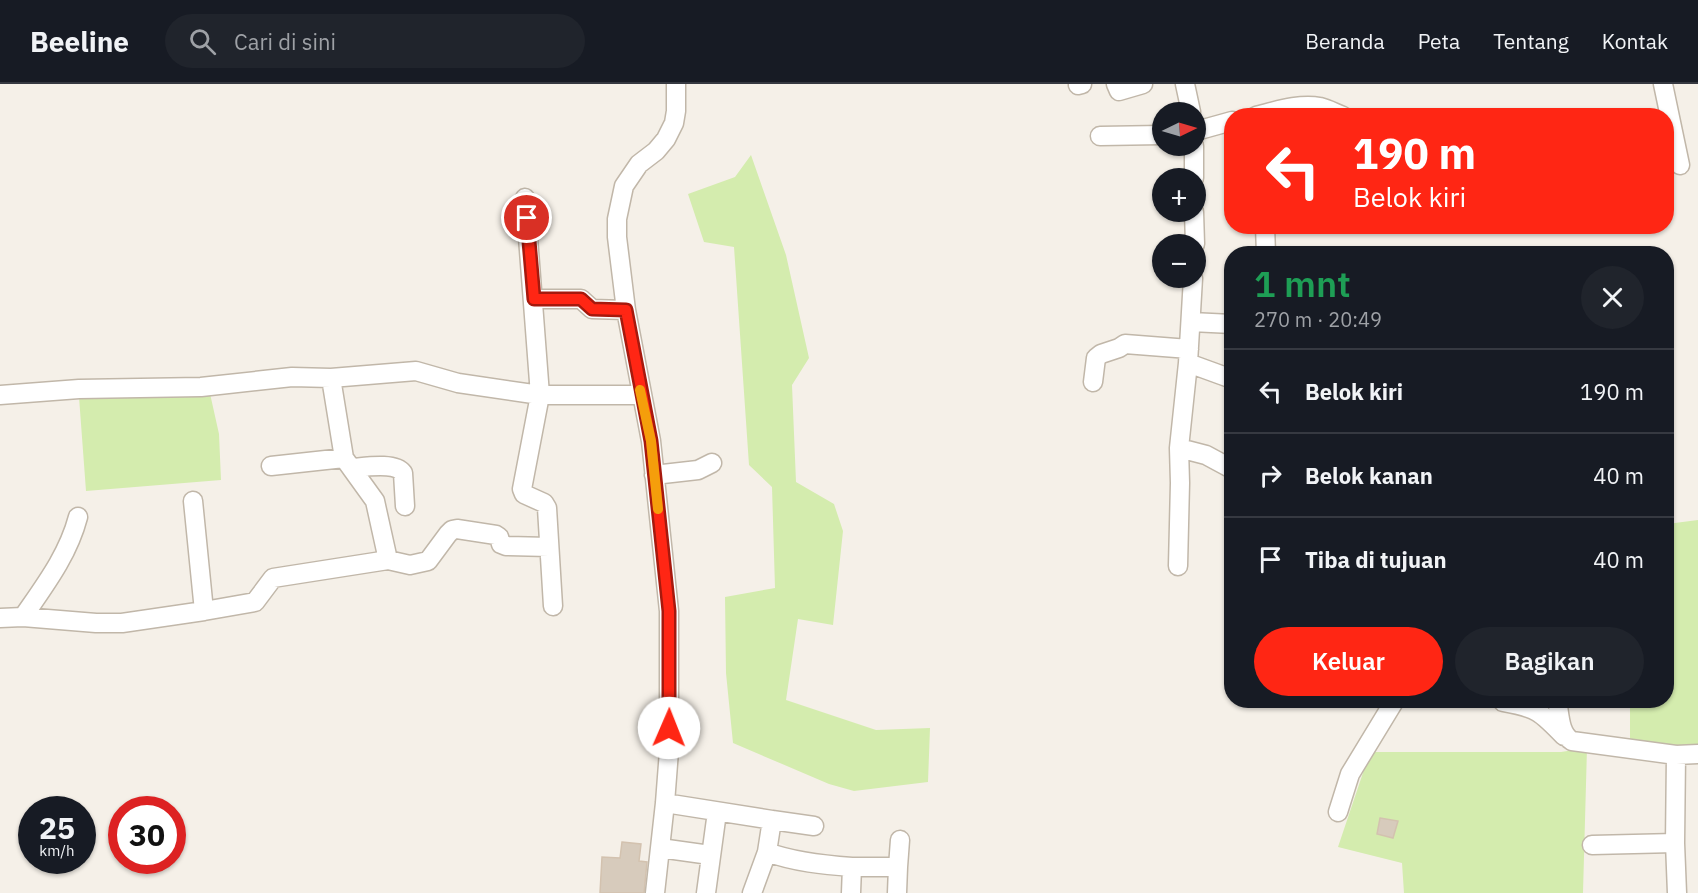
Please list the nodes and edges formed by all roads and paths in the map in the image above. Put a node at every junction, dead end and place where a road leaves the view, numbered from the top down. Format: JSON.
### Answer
{"nodes":[{"id":1,"x":676,"y":84,"type":"edge"},
{"id":2,"x":1116,"y":84,"type":"edge"},
{"id":3,"x":1143,"y":84,"type":"edge"},
{"id":4,"x":1185,"y":84,"type":"edge"},
{"id":5,"x":1663,"y":84,"type":"edge"},
{"id":6,"x":1189,"y":102,"type":"edge"},
{"id":7,"x":1290,"y":108,"type":"edge"},
{"id":8,"x":1320,"y":108,"type":"edge"},
{"id":9,"x":1668,"y":108,"type":"edge"},
{"id":10,"x":1224,"y":123,"type":"edge"},
{"id":11,"x":1206,"y":128,"type":"edge"},
{"id":12,"x":1152,"y":135,"type":"edge"},
{"id":13,"x":1100,"y":136,"type":"dead end"},
{"id":14,"x":1674,"y":136,"type":"edge"},
{"id":15,"x":1680,"y":165,"type":"dead end"},
{"id":16,"x":525,"y":198,"type":"dead end"},
{"id":17,"x":1193,"y":288,"type":"edge"},
{"id":18,"x":534,"y":299,"type":"junction"},
{"id":19,"x":626,"y":310,"type":"junction"},
{"id":20,"x":1191,"y":322,"type":"junction"},
{"id":21,"x":1224,"y":324,"type":"edge"},
{"id":22,"x":1189,"y":356,"type":"junction"},
{"id":23,"x":1224,"y":375,"type":"edge"},
{"id":24,"x":331,"y":378,"type":"junction"},
{"id":25,"x":1093,"y":382,"type":"dead end"},
{"id":26,"x":0,"y":395,"type":"edge"},
{"id":27,"x":540,"y":395,"type":"junction"},
{"id":28,"x":641,"y":395,"type":"junction"},
{"id":29,"x":1179,"y":448,"type":"junction"},
{"id":30,"x":348,"y":463,"type":"junction"},
{"id":31,"x":712,"y":463,"type":"dead end"},
{"id":32,"x":1224,"y":465,"type":"edge"},
{"id":33,"x":272,"y":466,"type":"dead end"},
{"id":34,"x":654,"y":475,"type":"junction"},
{"id":35,"x":193,"y":501,"type":"dead end"},
{"id":36,"x":405,"y":506,"type":"dead end"},
{"id":37,"x":78,"y":517,"type":"dead end"},
{"id":38,"x":549,"y":547,"type":"junction"},
{"id":39,"x":388,"y":561,"type":"junction"},
{"id":40,"x":1178,"y":567,"type":"dead end"},
{"id":41,"x":553,"y":606,"type":"dead end"},
{"id":42,"x":204,"y":611,"type":"junction"},
{"id":43,"x":23,"y":617,"type":"junction"},
{"id":44,"x":0,"y":618,"type":"edge"},
{"id":45,"x":1390,"y":708,"type":"edge"},
{"id":46,"x":1530,"y":708,"type":"edge"},
{"id":47,"x":1558,"y":708,"type":"edge"},
{"id":48,"x":1565,"y":737,"type":"junction"},
{"id":49,"x":1698,"y":754,"type":"edge"},
{"id":50,"x":1676,"y":755,"type":"junction"},
{"id":51,"x":665,"y":803,"type":"junction"},
{"id":52,"x":717,"y":812,"type":"junction"},
{"id":53,"x":1338,"y":812,"type":"dead end"},
{"id":54,"x":772,"y":820,"type":"junction"},
{"id":55,"x":814,"y":826,"type":"dead end"},
{"id":56,"x":900,"y":840,"type":"dead end"},
{"id":57,"x":1675,"y":843,"type":"junction"},
{"id":58,"x":1592,"y":845,"type":"dead end"},
{"id":59,"x":660,"y":848,"type":"junction"},
{"id":60,"x":767,"y":852,"type":"junction"},
{"id":61,"x":710,"y":855,"type":"junction"},
{"id":62,"x":852,"y":867,"type":"junction"},
{"id":63,"x":898,"y":867,"type":"junction"},
{"id":64,"x":655,"y":893,"type":"edge"},
{"id":65,"x":706,"y":893,"type":"edge"},
{"id":66,"x":752,"y":893,"type":"edge"},
{"id":67,"x":851,"y":893,"type":"edge"},
{"id":68,"x":897,"y":893,"type":"edge"},
{"id":69,"x":1677,"y":893,"type":"edge"}],
"edges":[{"from":1,"to":19,"type":"street"},
{"from":2,"to":3,"type":"street"},
{"from":4,"to":6,"type":"street"},
{"from":5,"to":9,"type":"street"},
{"from":7,"to":8,"type":"street"},
{"from":10,"to":11,"type":"street"},
{"from":12,"to":13,"type":"street"},
{"from":14,"to":15,"type":"street"},
{"from":16,"to":18,"type":"street"},
{"from":17,"to":20,"type":"street"},
{"from":18,"to":19,"type":"street"},
{"from":18,"to":27,"type":"street"},
{"from":19,"to":28,"type":"street"},
{"from":20,"to":21,"type":"street"},
{"from":20,"to":22,"type":"street"},
{"from":22,"to":23,"type":"street"},
{"from":22,"to":25,"type":"street"},
{"from":22,"to":29,"type":"street"},
{"from":24,"to":26,"type":"street"},
{"from":24,"to":27,"type":"street"},
{"from":24,"to":30,"type":"street"},
{"from":27,"to":28,"type":"street"},
{"from":27,"to":38,"type":"street"},
{"from":28,"to":34,"type":"street"},
{"from":29,"to":32,"type":"street"},
{"from":29,"to":40,"type":"street"},
{"from":30,"to":33,"type":"street"},
{"from":30,"to":36,"type":"street"},
{"from":30,"to":39,"type":"street"},
{"from":31,"to":34,"type":"street"},
{"from":34,"to":51,"type":"street"},
{"from":35,"to":42,"type":"street"},
{"from":37,"to":43,"type":"street"},
{"from":38,"to":39,"type":"street"},
{"from":38,"to":41,"type":"street"},
{"from":39,"to":42,"type":"street"},
{"from":42,"to":43,"type":"street"},
{"from":43,"to":44,"type":"street"},
{"from":45,"to":53,"type":"street"},
{"from":46,"to":48,"type":"street"},
{"from":47,"to":48,"type":"street"},
{"from":48,"to":50,"type":"street"},
{"from":49,"to":50,"type":"street"},
{"from":50,"to":57,"type":"street"},
{"from":51,"to":52,"type":"street"},
{"from":51,"to":59,"type":"street"},
{"from":52,"to":54,"type":"street"},
{"from":52,"to":61,"type":"street"},
{"from":54,"to":55,"type":"street"},
{"from":54,"to":60,"type":"street"},
{"from":56,"to":63,"type":"street"},
{"from":57,"to":58,"type":"street"},
{"from":57,"to":69,"type":"street"},
{"from":59,"to":61,"type":"street"},
{"from":59,"to":64,"type":"street"},
{"from":60,"to":62,"type":"street"},
{"from":60,"to":66,"type":"street"},
{"from":61,"to":65,"type":"street"},
{"from":62,"to":63,"type":"street"},
{"from":62,"to":67,"type":"street"},
{"from":63,"to":68,"type":"street"}]}
